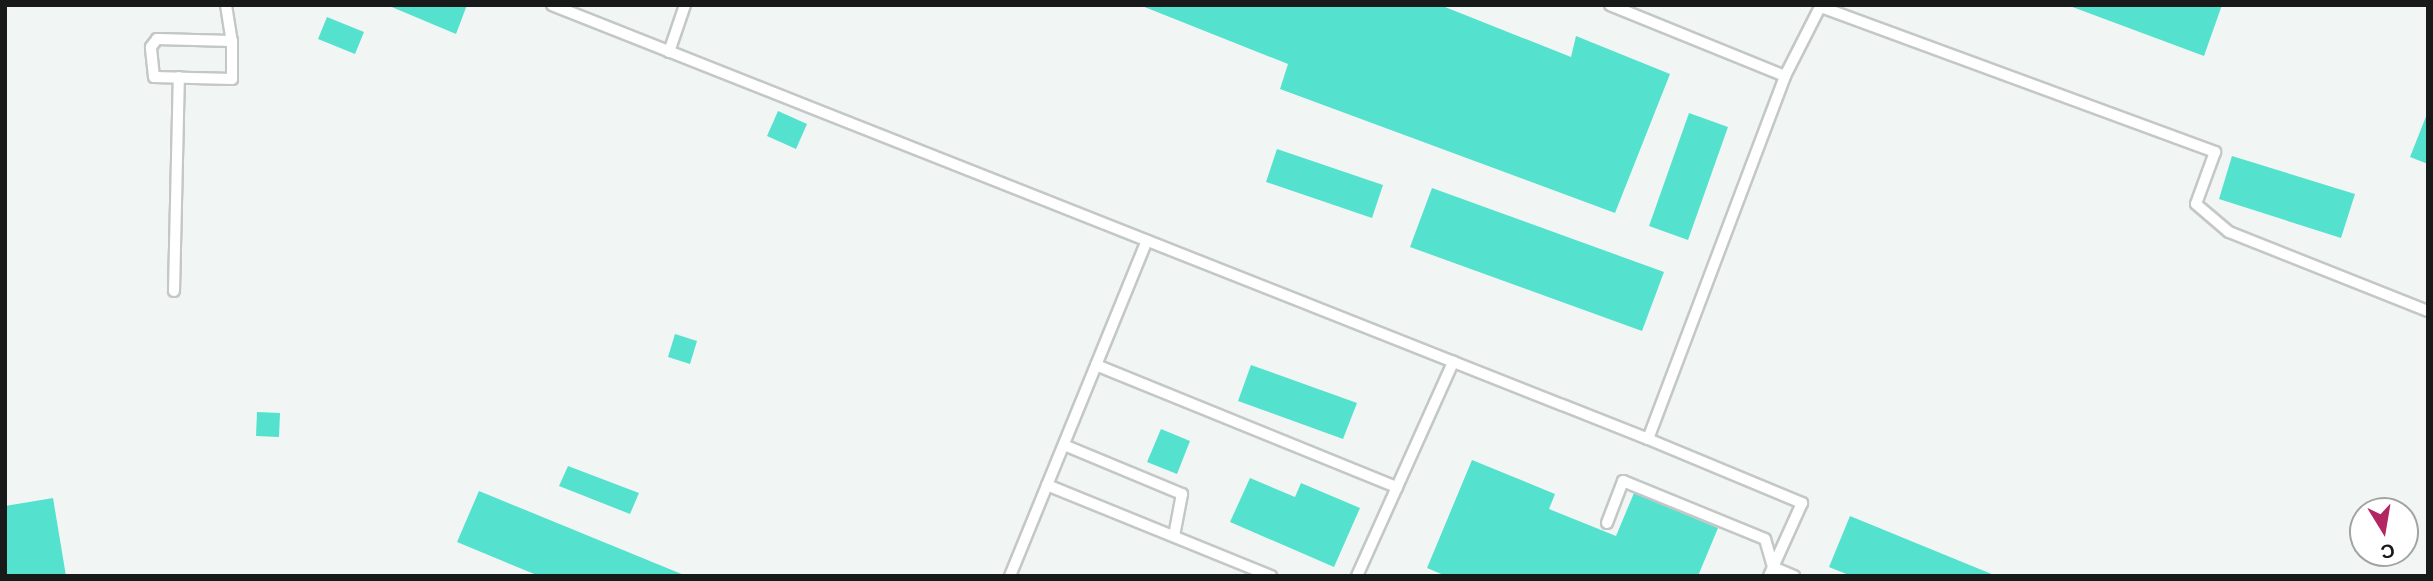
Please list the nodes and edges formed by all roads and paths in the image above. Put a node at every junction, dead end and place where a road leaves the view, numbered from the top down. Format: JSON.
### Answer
{"nodes":[{"id":1,"x":226,"y":5,"type":"edge"},
{"id":2,"x":552,"y":5,"type":"edge"},
{"id":3,"x":685,"y":5,"type":"edge"},
{"id":4,"x":1610,"y":5,"type":"edge"},
{"id":5,"x":1821,"y":6,"type":"edge"},
{"id":6,"x":232,"y":41,"type":"junction"},
{"id":7,"x":669,"y":52,"type":"junction"},
{"id":8,"x":1785,"y":76,"type":"junction"},
{"id":9,"x":179,"y":77,"type":"junction"},
{"id":10,"x":1147,"y":241,"type":"junction"},
{"id":11,"x":174,"y":290,"type":"dead end"},
{"id":12,"x":2428,"y":311,"type":"edge"},
{"id":13,"x":1453,"y":362,"type":"junction"},
{"id":14,"x":1097,"y":365,"type":"junction"},
{"id":15,"x":1648,"y":439,"type":"junction"},
{"id":16,"x":1064,"y":445,"type":"junction"},
{"id":17,"x":1047,"y":485,"type":"junction"},
{"id":18,"x":1397,"y":487,"type":"junction"},
{"id":19,"x":1607,"y":523,"type":"dead end"},
{"id":20,"x":1174,"y":536,"type":"junction"},
{"id":21,"x":1771,"y":571,"type":"edge"},
{"id":22,"x":1010,"y":576,"type":"edge"},
{"id":23,"x":1271,"y":576,"type":"edge"},
{"id":24,"x":1357,"y":576,"type":"edge"},
{"id":25,"x":1794,"y":576,"type":"edge"}],
"edges":[{"from":1,"to":6,"type":"lane"},
{"from":2,"to":7,"type":"lane"},
{"from":3,"to":7,"type":"lane"},
{"from":4,"to":8,"type":"lane"},
{"from":5,"to":8,"type":"lane"},
{"from":5,"to":12,"type":"lane"},
{"from":6,"to":9,"type":"lane"},
{"from":6,"to":9,"type":"lane"},
{"from":7,"to":10,"type":"lane"},
{"from":8,"to":15,"type":"lane"},
{"from":9,"to":11,"type":"lane"},
{"from":10,"to":13,"type":"lane"},
{"from":10,"to":14,"type":"lane"},
{"from":13,"to":15,"type":"lane"},
{"from":13,"to":18,"type":"lane"},
{"from":14,"to":16,"type":"lane"},
{"from":14,"to":18,"type":"lane"},
{"from":15,"to":21,"type":"lane"},
{"from":16,"to":17,"type":"lane"},
{"from":16,"to":20,"type":"lane"},
{"from":17,"to":20,"type":"lane"},
{"from":17,"to":22,"type":"lane"},
{"from":18,"to":24,"type":"lane"},
{"from":19,"to":21,"type":"lane"},
{"from":20,"to":23,"type":"lane"},
{"from":21,"to":25,"type":"lane"}]}
